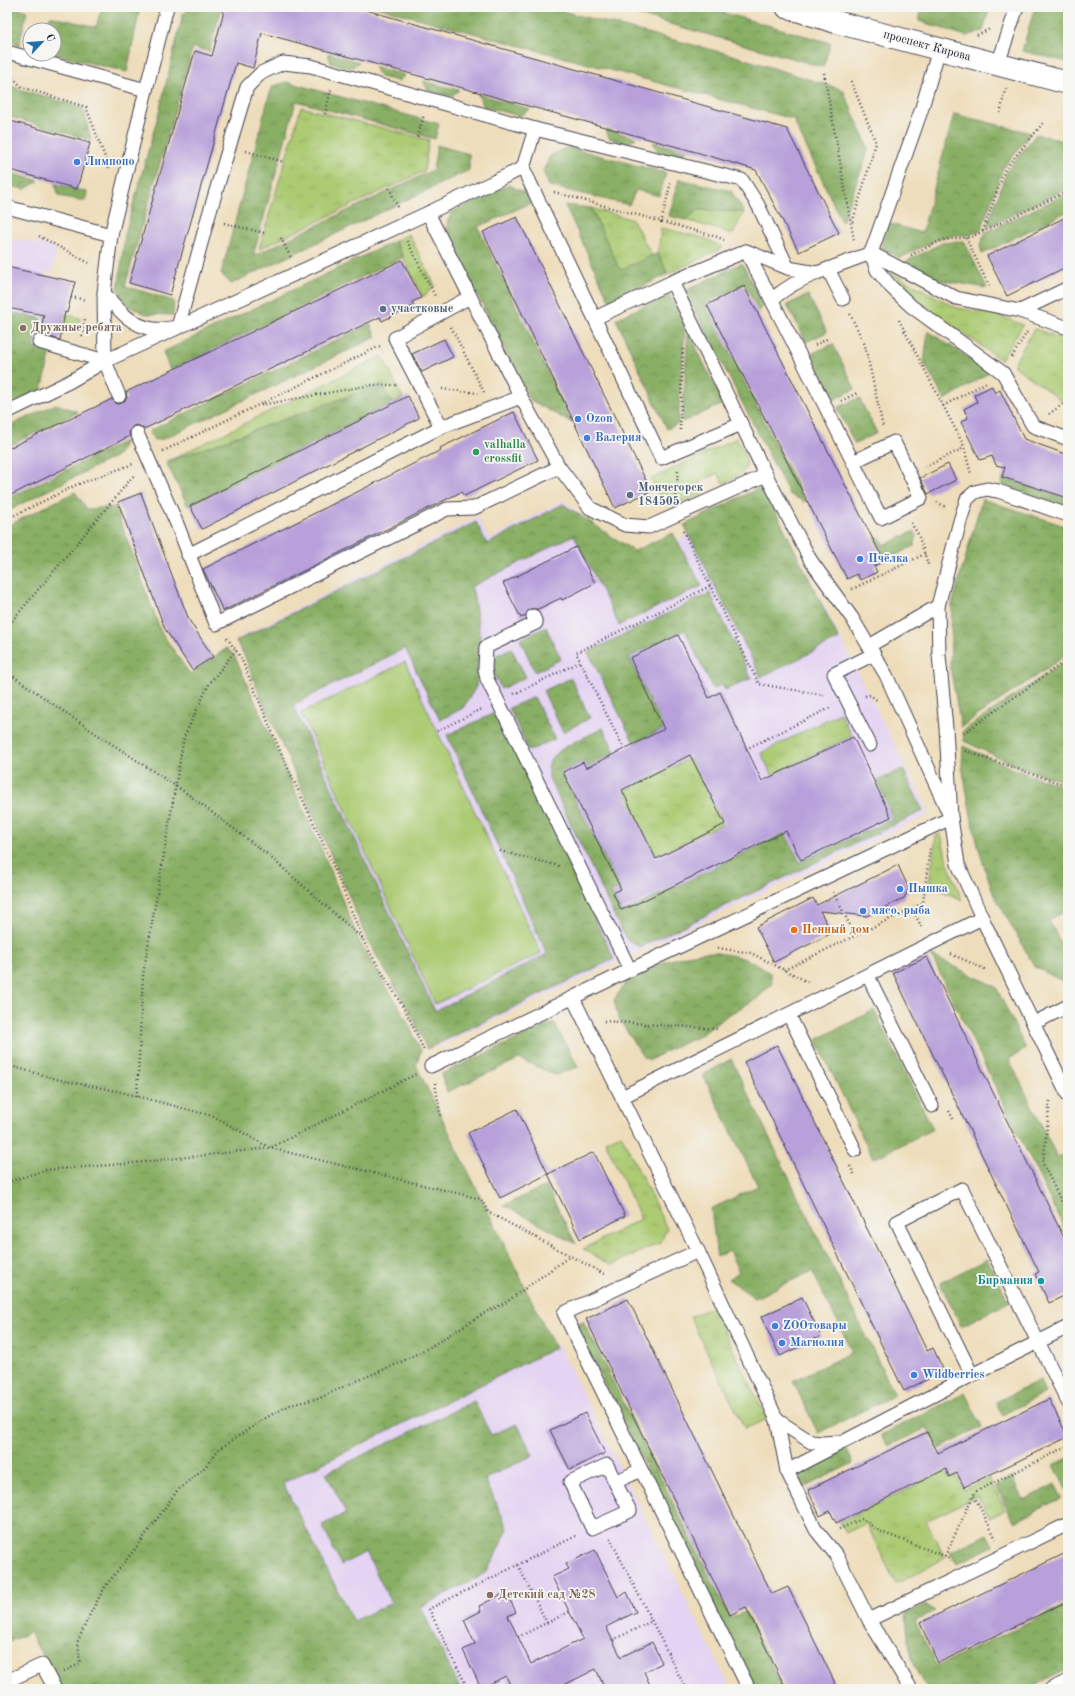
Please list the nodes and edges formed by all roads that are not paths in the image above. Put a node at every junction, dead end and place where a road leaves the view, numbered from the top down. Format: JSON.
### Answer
{"nodes":[{"id":1,"x":168,"y":7,"type":"edge"},
{"id":2,"x":787,"y":7,"type":"edge"},
{"id":3,"x":1016,"y":7,"type":"edge"},
{"id":4,"x":939,"y":49,"type":"junction"},
{"id":5,"x":7,"y":52,"type":"edge"},
{"id":6,"x":998,"y":64,"type":"junction"},
{"id":7,"x":1068,"y":83,"type":"edge"},
{"id":8,"x":146,"y":90,"type":"junction"},
{"id":9,"x":535,"y":129,"type":"junction"},
{"id":10,"x":523,"y":168,"type":"junction"},
{"id":11,"x":7,"y":207,"type":"edge"},
{"id":12,"x":428,"y":214,"type":"junction"},
{"id":13,"x":112,"y":235,"type":"junction"},
{"id":14,"x":746,"y":251,"type":"junction"},
{"id":15,"x":872,"y":254,"type":"junction"},
{"id":16,"x":788,"y":268,"type":"junction"},
{"id":17,"x":822,"y":271,"type":"junction"},
{"id":18,"x":672,"y":282,"type":"junction"},
{"id":19,"x":1068,"y":288,"type":"edge"},
{"id":20,"x":104,"y":293,"type":"junction"},
{"id":21,"x":470,"y":297,"type":"junction"},
{"id":22,"x":772,"y":299,"type":"junction"},
{"id":23,"x":843,"y":299,"type":"road end"},
{"id":24,"x":1020,"y":311,"type":"junction"},
{"id":25,"x":595,"y":318,"type":"junction"},
{"id":26,"x":178,"y":327,"type":"junction"},
{"id":27,"x":1068,"y":328,"type":"edge"},
{"id":28,"x":39,"y":342,"type":"dead end"},
{"id":29,"x":105,"y":361,"type":"junction"},
{"id":30,"x":119,"y":396,"type":"dead end"},
{"id":31,"x":521,"y":397,"type":"junction"},
{"id":32,"x":7,"y":412,"type":"edge"},
{"id":33,"x":741,"y":424,"type":"junction"},
{"id":34,"x":442,"y":427,"type":"junction"},
{"id":35,"x":137,"y":433,"type":"dead end"},
{"id":36,"x":1068,"y":439,"type":"edge"},
{"id":37,"x":853,"y":462,"type":"junction"},
{"id":38,"x":558,"y":467,"type":"junction"},
{"id":39,"x":766,"y":475,"type":"junction"},
{"id":40,"x":1068,"y":515,"type":"edge"},
{"id":41,"x":188,"y":555,"type":"junction"},
{"id":42,"x":939,"y":602,"type":"junction"},
{"id":43,"x":533,"y":616,"type":"dead end"},
{"id":44,"x":871,"y":650,"type":"junction"},
{"id":45,"x":870,"y":745,"type":"dead end"},
{"id":46,"x":951,"y":818,"type":"junction"},
{"id":47,"x":982,"y":918,"type":"junction"},
{"id":48,"x":630,"y":970,"type":"junction"},
{"id":49,"x":868,"y":976,"type":"junction"},
{"id":50,"x":573,"y":998,"type":"junction"},
{"id":51,"x":1068,"y":1006,"type":"edge"},
{"id":52,"x":788,"y":1015,"type":"junction"},
{"id":53,"x":1034,"y":1023,"type":"junction"},
{"id":54,"x":431,"y":1066,"type":"road end"},
{"id":55,"x":1068,"y":1095,"type":"edge"},
{"id":56,"x":622,"y":1097,"type":"junction"},
{"id":57,"x":932,"y":1106,"type":"dead end"},
{"id":58,"x":855,"y":1150,"type":"dead end"},
{"id":59,"x":698,"y":1251,"type":"junction"},
{"id":60,"x":1068,"y":1327,"type":"edge"},
{"id":61,"x":1038,"y":1342,"type":"junction"},
{"id":62,"x":972,"y":1375,"type":"junction"},
{"id":63,"x":1068,"y":1402,"type":"edge"},
{"id":64,"x":777,"y":1420,"type":"junction"},
{"id":65,"x":844,"y":1441,"type":"junction"},
{"id":66,"x":641,"y":1470,"type":"junction"},
{"id":67,"x":787,"y":1471,"type":"junction"},
{"id":68,"x":615,"y":1482,"type":"junction"},
{"id":69,"x":1068,"y":1524,"type":"edge"},
{"id":70,"x":869,"y":1620,"type":"junction"},
{"id":71,"x":7,"y":1681,"type":"edge"},
{"id":72,"x":1068,"y":1681,"type":"edge"},
{"id":73,"x":52,"y":1683,"type":"edge"},
{"id":74,"x":749,"y":1689,"type":"edge"},
{"id":75,"x":911,"y":1689,"type":"edge"},
{"id":76,"x":1051,"y":1689,"type":"edge"}],
"edges":[{"from":1,"to":8,"type":"lane"},
{"from":2,"to":4,"type":"main road","name":"проспект Кирова"},
{"from":3,"to":6,"type":"lane"},
{"from":4,"to":6,"type":"main road","name":"проспект Кирова"},
{"from":4,"to":15,"type":"lane"},
{"from":5,"to":8,"type":"lane"},
{"from":6,"to":7,"type":"main road","name":"проспект Кирова"},
{"from":8,"to":13,"type":"lane"},
{"from":9,"to":10,"type":"lane"},
{"from":9,"to":16,"type":"lane"},
{"from":9,"to":26,"type":"lane"},
{"from":10,"to":12,"type":"lane"},
{"from":10,"to":25,"type":"lane"},
{"from":11,"to":13,"type":"lane"},
{"from":12,"to":21,"type":"lane"},
{"from":12,"to":26,"type":"lane"},
{"from":13,"to":20,"type":"lane"},
{"from":14,"to":16,"type":"lane"},
{"from":14,"to":18,"type":"lane"},
{"from":14,"to":22,"type":"lane"},
{"from":15,"to":17,"type":"lane"},
{"from":15,"to":24,"type":"lane"},
{"from":15,"to":36,"type":"lane"},
{"from":16,"to":17,"type":"lane"},
{"from":17,"to":22,"type":"lane"},
{"from":17,"to":23,"type":"lane"},
{"from":18,"to":25,"type":"lane"},
{"from":18,"to":33,"type":"lane"},
{"from":19,"to":24,"type":"lane"},
{"from":20,"to":26,"type":"lane"},
{"from":20,"to":29,"type":"lane"},
{"from":21,"to":31,"type":"lane"},
{"from":21,"to":34,"type":"lane"},
{"from":22,"to":37,"type":"lane"},
{"from":24,"to":27,"type":"lane"},
{"from":25,"to":33,"type":"lane"},
{"from":26,"to":29,"type":"lane"},
{"from":28,"to":29,"type":"lane"},
{"from":29,"to":30,"type":"lane"},
{"from":29,"to":32,"type":"lane"},
{"from":31,"to":34,"type":"lane"},
{"from":31,"to":38,"type":"lane"},
{"from":33,"to":39,"type":"lane"},
{"from":34,"to":41,"type":"lane"},
{"from":35,"to":41,"type":"lane"},
{"from":37,"to":37,"type":"lane"},
{"from":38,"to":39,"type":"lane"},
{"from":38,"to":41,"type":"lane"},
{"from":39,"to":44,"type":"lane"},
{"from":40,"to":42,"type":"lane"},
{"from":42,"to":44,"type":"lane"},
{"from":42,"to":46,"type":"lane"},
{"from":43,"to":48,"type":"lane"},
{"from":44,"to":45,"type":"lane"},
{"from":44,"to":46,"type":"lane"},
{"from":46,"to":47,"type":"lane"},
{"from":46,"to":48,"type":"lane"},
{"from":47,"to":49,"type":"lane"},
{"from":47,"to":53,"type":"lane"},
{"from":48,"to":50,"type":"lane"},
{"from":49,"to":52,"type":"lane"},
{"from":49,"to":57,"type":"lane"},
{"from":50,"to":54,"type":"lane"},
{"from":50,"to":56,"type":"lane"},
{"from":51,"to":53,"type":"lane"},
{"from":52,"to":56,"type":"lane"},
{"from":52,"to":58,"type":"lane"},
{"from":53,"to":55,"type":"lane"},
{"from":56,"to":59,"type":"lane"},
{"from":59,"to":64,"type":"lane"},
{"from":59,"to":66,"type":"lane"},
{"from":60,"to":61,"type":"lane"},
{"from":61,"to":62,"type":"lane"},
{"from":61,"to":62,"type":"lane"},
{"from":61,"to":63,"type":"lane"},
{"from":62,"to":65,"type":"lane"},
{"from":64,"to":65,"type":"lane"},
{"from":64,"to":67,"type":"lane"},
{"from":65,"to":67,"type":"lane"},
{"from":66,"to":68,"type":"lane"},
{"from":66,"to":74,"type":"lane"},
{"from":67,"to":70,"type":"lane"},
{"from":68,"to":68,"type":"lane"},
{"from":69,"to":70,"type":"lane"},
{"from":70,"to":75,"type":"lane"},
{"from":71,"to":73,"type":"lane"},
{"from":72,"to":76,"type":"lane"}]}
